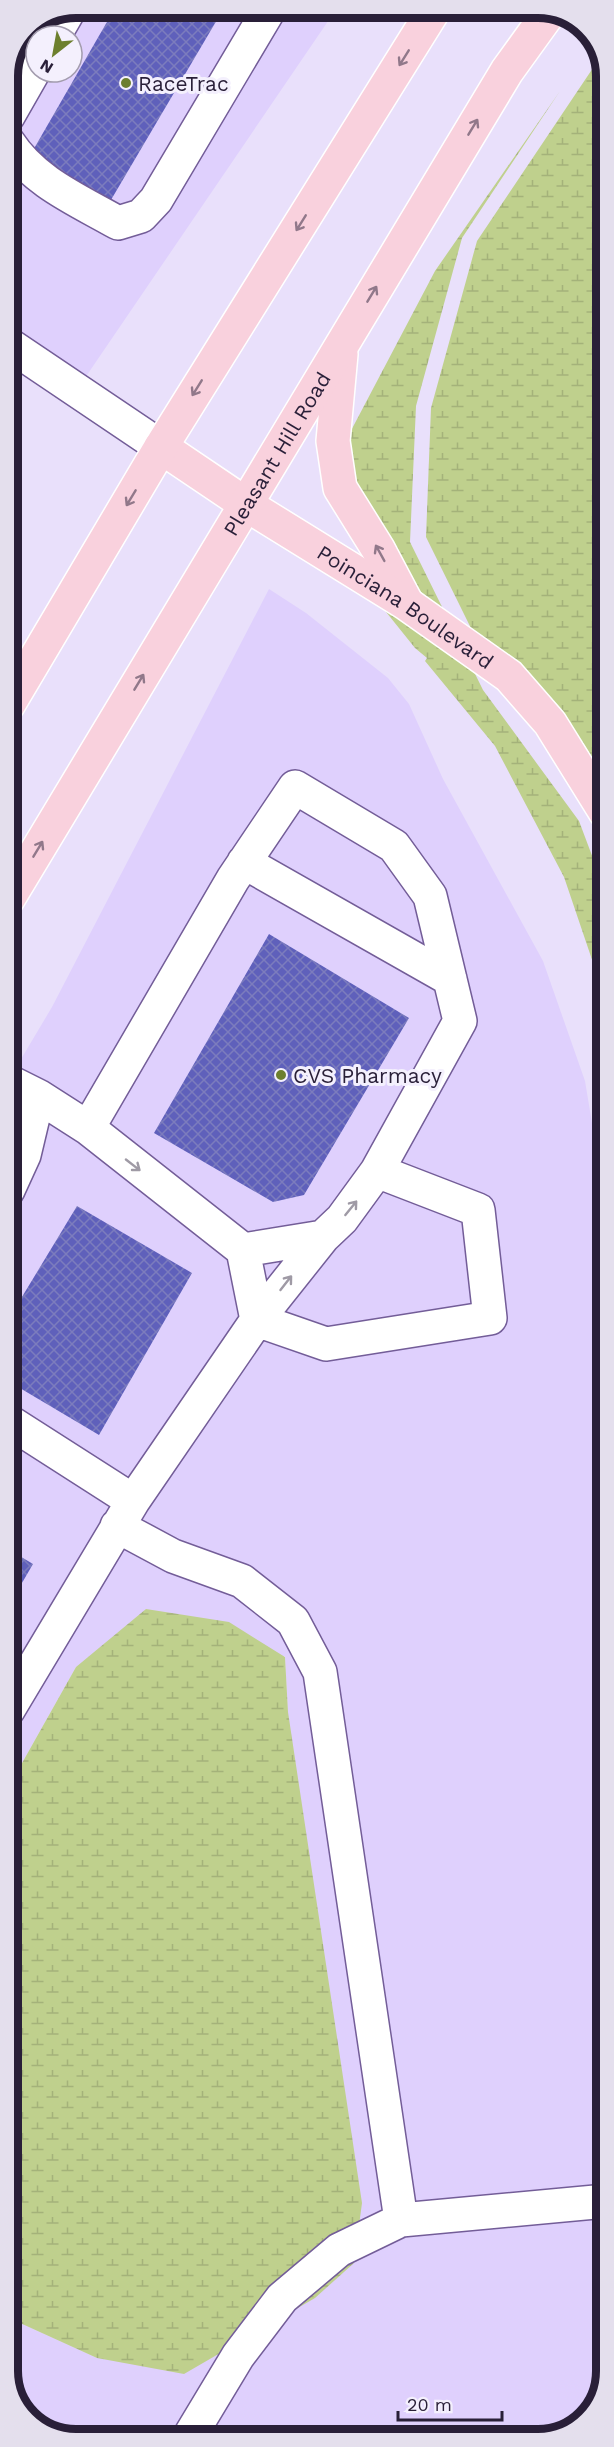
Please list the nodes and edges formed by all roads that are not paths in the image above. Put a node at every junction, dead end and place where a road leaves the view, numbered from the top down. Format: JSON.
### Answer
{"nodes":[{"id":1,"x":264,"y":18,"type":"edge"},
{"id":2,"x":429,"y":18,"type":"edge"},
{"id":3,"x":545,"y":19,"type":"edge"},
{"id":4,"x":26,"y":84,"type":"edge"},
{"id":5,"x":18,"y":98,"type":"edge"},
{"id":6,"x":18,"y":157,"type":"edge"},
{"id":7,"x":342,"y":344,"type":"junction"},
{"id":8,"x":18,"y":351,"type":"edge"},
{"id":9,"x":161,"y":447,"type":"junction"},
{"id":10,"x":247,"y":505,"type":"junction"},
{"id":11,"x":407,"y":604,"type":"junction"},
{"id":12,"x":18,"y":688,"type":"edge"},
{"id":13,"x":596,"y":797,"type":"edge"},
{"id":14,"x":244,"y":862,"type":"junction"},
{"id":15,"x":18,"y":883,"type":"edge"},
{"id":16,"x":450,"y":979,"type":"junction"},
{"id":17,"x":18,"y":1086,"type":"edge"},
{"id":18,"x":38,"y":1096,"type":"junction"},
{"id":19,"x":88,"y":1128,"type":"junction"},
{"id":20,"x":18,"y":1168,"type":"edge"},
{"id":21,"x":377,"y":1171,"type":"junction"},
{"id":22,"x":323,"y":1237,"type":"junction"},
{"id":23,"x":243,"y":1250,"type":"junction"},
{"id":24,"x":257,"y":1320,"type":"junction"},
{"id":25,"x":18,"y":1429,"type":"edge"},
{"id":26,"x":125,"y":1514,"type":"junction"},
{"id":27,"x":18,"y":1693,"type":"edge"},
{"id":28,"x":596,"y":2202,"type":"edge"},
{"id":29,"x":401,"y":2220,"type":"junction"},
{"id":30,"x":194,"y":2429,"type":"edge"}],
"edges":[{"from":1,"to":6,"type":"street"},
{"from":2,"to":9,"type":"main road","one_way":true},
{"from":7,"to":3,"type":"main road","name":"Pleasant Hill Road","one_way":true},
{"from":4,"to":5,"type":"street"},
{"from":7,"to":10,"type":"main road","name":"Pleasant Hill Road"},
{"from":11,"to":7,"type":"main road","one_way":true},
{"from":8,"to":9,"type":"street"},
{"from":9,"to":10,"type":"main road","name":"Poinciana Boulevard"},
{"from":9,"to":12,"type":"main road","one_way":true},
{"from":10,"to":11,"type":"main road","name":"Poinciana Boulevard"},
{"from":15,"to":10,"type":"main road","name":"Pleasant Hill Road","one_way":true},
{"from":11,"to":13,"type":"main road","name":"Poinciana Boulevard"},
{"from":14,"to":16,"type":"street"},
{"from":14,"to":16,"type":"street"},
{"from":14,"to":19,"type":"street"},
{"from":16,"to":21,"type":"street"},
{"from":17,"to":18,"type":"street"},
{"from":18,"to":19,"type":"street"},
{"from":18,"to":20,"type":"street"},
{"from":19,"to":23,"type":"street","one_way":true},
{"from":22,"to":21,"type":"street","one_way":true},
{"from":21,"to":24,"type":"street"},
{"from":22,"to":23,"type":"street"},
{"from":24,"to":22,"type":"street","one_way":true},
{"from":23,"to":24,"type":"street"},
{"from":24,"to":26,"type":"street"},
{"from":25,"to":26,"type":"street"},
{"from":26,"to":27,"type":"street"},
{"from":26,"to":29,"type":"street"},
{"from":28,"to":29,"type":"street"},
{"from":29,"to":30,"type":"street"}]}
